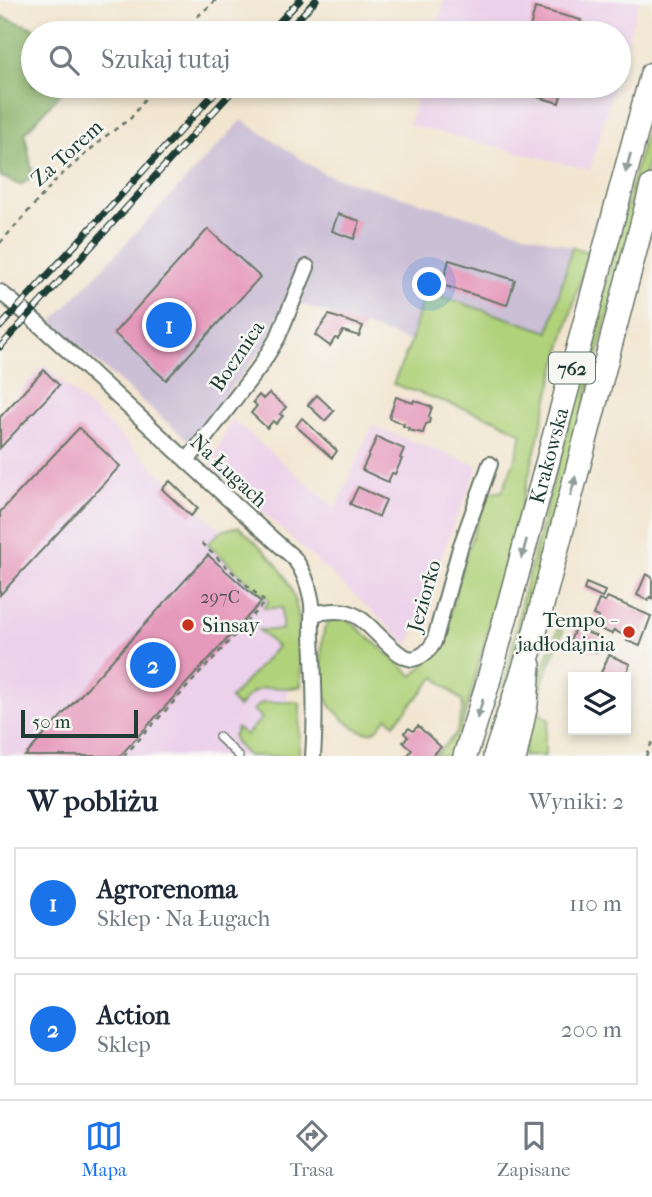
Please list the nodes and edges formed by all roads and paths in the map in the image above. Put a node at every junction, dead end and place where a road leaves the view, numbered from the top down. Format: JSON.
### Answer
{"nodes":[{"id":1,"x":216,"y":0,"type":"edge"},
{"id":2,"x":194,"y":21,"type":"edge"},
{"id":3,"x":652,"y":74,"type":"edge"},
{"id":4,"x":145,"y":98,"type":"edge"},
{"id":5,"x":652,"y":186,"type":"edge"},
{"id":6,"x":0,"y":243,"type":"edge"},
{"id":7,"x":306,"y":267,"type":"dead end"},
{"id":8,"x":0,"y":292,"type":"edge"},
{"id":9,"x":187,"y":461,"type":"junction"},
{"id":10,"x":490,"y":464,"type":"dead end"},
{"id":11,"x":200,"y":542,"type":"dead end"},
{"id":12,"x":313,"y":614,"type":"junction"},
{"id":13,"x":531,"y":647,"type":"junction"},
{"id":14,"x":219,"y":737,"type":"dead end"},
{"id":15,"x":314,"y":737,"type":"junction"},
{"id":16,"x":652,"y":743,"type":"edge"},
{"id":17,"x":124,"y":756,"type":"edge"},
{"id":18,"x":239,"y":756,"type":"edge"},
{"id":19,"x":313,"y":756,"type":"edge"},
{"id":20,"x":319,"y":756,"type":"edge"},
{"id":21,"x":465,"y":756,"type":"edge"},
{"id":22,"x":495,"y":756,"type":"edge"},
{"id":23,"x":516,"y":756,"type":"edge"},
{"id":24,"x":646,"y":756,"type":"edge"}],
"edges":[{"from":1,"to":2,"type":"path"},
{"from":3,"to":21,"type":"main road","name":"Krakowska","number":"762","one_way":true},
{"from":4,"to":6,"type":"path","name":"Za Torem"},
{"from":13,"to":5,"type":"main road","name":"Krakowska","number":"762","one_way":true},
{"from":7,"to":9,"type":"street","name":"Bocznica"},
{"from":8,"to":9,"type":"street","name":"Na Ługach"},
{"from":9,"to":12,"type":"street","name":"Na Ługach"},
{"from":10,"to":12,"type":"street","name":"Jeziorko"},
{"from":11,"to":17,"type":"path"},
{"from":12,"to":15,"type":"street","name":"Na Ługach"},
{"from":13,"to":22,"type":"main road","name":"Krakowska","number":"762"},
{"from":13,"to":23,"type":"main road"},
{"from":14,"to":18,"type":"lane"},
{"from":15,"to":19,"type":"street","name":"Na Ługach"},
{"from":15,"to":20,"type":"street","name":"Na Ługach"},
{"from":16,"to":24,"type":"path"}]}
